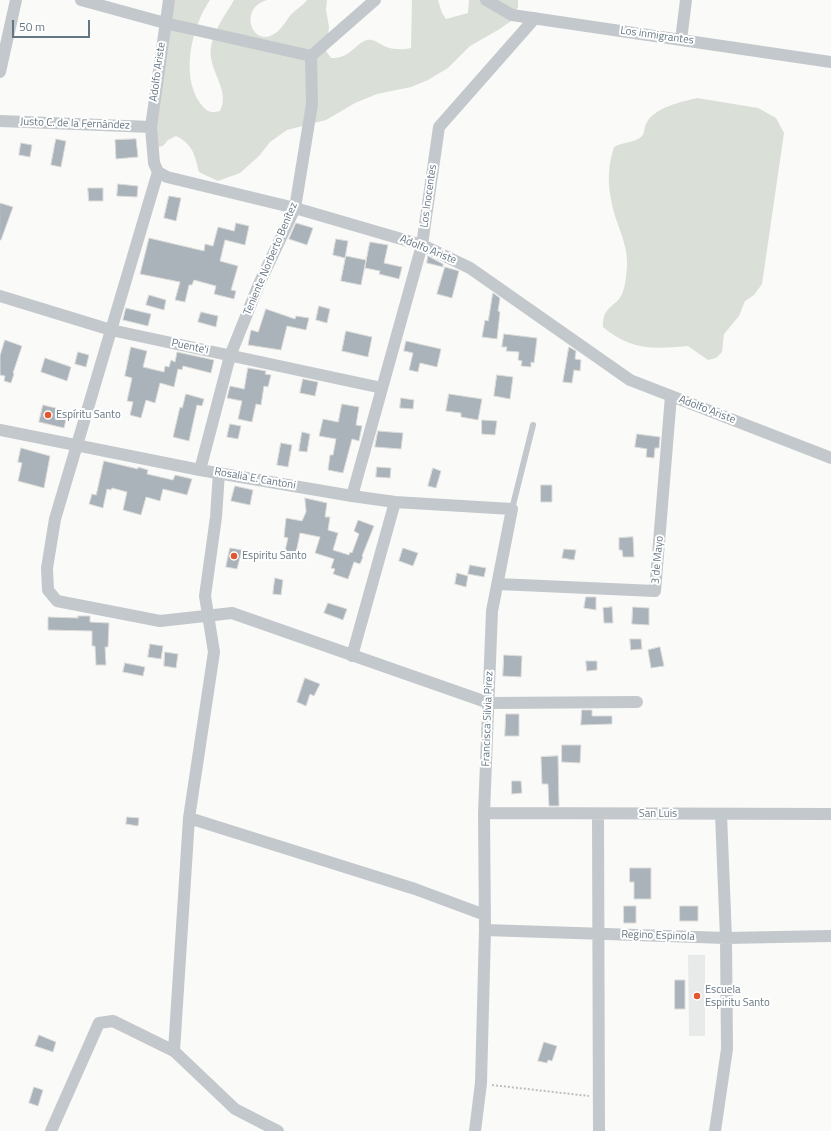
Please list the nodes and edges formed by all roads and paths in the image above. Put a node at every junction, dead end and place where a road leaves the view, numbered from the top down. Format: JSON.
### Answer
{"nodes":[{"id":1,"x":16,"y":0,"type":"edge"},
{"id":2,"x":81,"y":0,"type":"edge"},
{"id":3,"x":169,"y":0,"type":"edge"},
{"id":4,"x":375,"y":0,"type":"edge"},
{"id":5,"x":486,"y":0,"type":"edge"},
{"id":6,"x":686,"y":0,"type":"edge"},
{"id":7,"x":534,"y":18,"type":"junction"},
{"id":8,"x":165,"y":23,"type":"junction"},
{"id":9,"x":681,"y":40,"type":"junction"},
{"id":10,"x":311,"y":56,"type":"junction"},
{"id":11,"x":831,"y":62,"type":"edge"},
{"id":12,"x":0,"y":72,"type":"edge"},
{"id":13,"x":0,"y":121,"type":"edge"},
{"id":14,"x":151,"y":127,"type":"junction"},
{"id":15,"x":158,"y":172,"type":"junction"},
{"id":16,"x":295,"y":208,"type":"junction"},
{"id":17,"x":422,"y":245,"type":"junction"},
{"id":18,"x":0,"y":296,"type":"edge"},
{"id":19,"x":111,"y":330,"type":"junction"},
{"id":20,"x":230,"y":356,"type":"junction"},
{"id":21,"x":382,"y":388,"type":"junction"},
{"id":22,"x":671,"y":396,"type":"junction"},
{"id":23,"x":533,"y":426,"type":"dead end"},
{"id":24,"x":0,"y":430,"type":"edge"},
{"id":25,"x":77,"y":446,"type":"junction"},
{"id":26,"x":831,"y":458,"type":"edge"},
{"id":27,"x":200,"y":470,"type":"junction"},
{"id":28,"x":220,"y":472,"type":"junction"},
{"id":29,"x":352,"y":496,"type":"junction"},
{"id":30,"x":395,"y":502,"type":"junction"},
{"id":31,"x":512,"y":509,"type":"junction"},
{"id":32,"x":498,"y":584,"type":"junction"},
{"id":33,"x":208,"y":616,"type":"junction"},
{"id":34,"x":352,"y":656,"type":"junction"},
{"id":35,"x":637,"y":702,"type":"dead end"},
{"id":36,"x":489,"y":703,"type":"junction"},
{"id":37,"x":484,"y":813,"type":"junction"},
{"id":38,"x":598,"y":814,"type":"junction"},
{"id":39,"x":721,"y":814,"type":"junction"},
{"id":40,"x":831,"y":814,"type":"edge"},
{"id":41,"x":189,"y":818,"type":"junction"},
{"id":42,"x":485,"y":915,"type":"junction"},
{"id":43,"x":485,"y":930,"type":"junction"},
{"id":44,"x":598,"y":934,"type":"junction"},
{"id":45,"x":831,"y":936,"type":"edge"},
{"id":46,"x":726,"y":938,"type":"junction"},
{"id":47,"x":174,"y":1051,"type":"junction"},
{"id":48,"x":481,"y":1083,"type":"junction"},
{"id":49,"x":598,"y":1097,"type":"junction"},
{"id":50,"x":51,"y":1131,"type":"edge"},
{"id":51,"x":278,"y":1131,"type":"edge"},
{"id":52,"x":475,"y":1131,"type":"edge"},
{"id":53,"x":599,"y":1131,"type":"edge"},
{"id":54,"x":715,"y":1131,"type":"edge"}],
"edges":[{"from":1,"to":12,"type":"street"},
{"from":2,"to":8,"type":"street"},
{"from":3,"to":8,"type":"street","name":"Adolfo Ariste"},
{"from":4,"to":10,"type":"street"},
{"from":5,"to":7,"type":"street","name":"Los inmigrantes"},
{"from":6,"to":9,"type":"street"},
{"from":7,"to":9,"type":"street","name":"Los inmigrantes"},
{"from":7,"to":17,"type":"street","name":"Los Inocentes"},
{"from":8,"to":10,"type":"street"},
{"from":8,"to":14,"type":"street","name":"Adolfo Ariste"},
{"from":9,"to":11,"type":"street","name":"Los inmigrantes"},
{"from":10,"to":16,"type":"street","name":"Teniente Norberto Benítez"},
{"from":13,"to":14,"type":"street","name":"Justo C. de la Fernández"},
{"from":14,"to":15,"type":"street","name":"Adolfo Ariste"},
{"from":15,"to":16,"type":"street","name":"Adolfo Ariste"},
{"from":15,"to":19,"type":"street"},
{"from":16,"to":17,"type":"street","name":"Adolfo Ariste"},
{"from":16,"to":20,"type":"street","name":"Teniente Norberto Benítez"},
{"from":17,"to":21,"type":"street","name":"Los Inocentes"},
{"from":17,"to":22,"type":"street","name":"Adolfo Ariste"},
{"from":18,"to":19,"type":"street","name":"Puente'i"},
{"from":19,"to":20,"type":"street","name":"Puente'i"},
{"from":19,"to":25,"type":"street"},
{"from":20,"to":21,"type":"street","name":"Puente'i"},
{"from":20,"to":27,"type":"street","name":"Teniente Norberto Benítez"},
{"from":21,"to":29,"type":"street","name":"Los Inocentes"},
{"from":22,"to":26,"type":"street","name":"Adolfo Ariste"},
{"from":22,"to":32,"type":"street","name":"3 de Mayo"},
{"from":23,"to":31,"type":"lane"},
{"from":24,"to":25,"type":"street","name":"Rosalia E. Cantoni"},
{"from":25,"to":27,"type":"street","name":"Rosalia E. Cantoni"},
{"from":25,"to":33,"type":"street"},
{"from":27,"to":28,"type":"street","name":"Rosalia E. Cantoni"},
{"from":28,"to":29,"type":"street","name":"Rosalia E. Cantoni"},
{"from":28,"to":33,"type":"street"},
{"from":29,"to":30,"type":"street","name":"Rosalia E. Cantoni"},
{"from":30,"to":31,"type":"street","name":"Rosalia E. Cantoni"},
{"from":30,"to":34,"type":"street"},
{"from":31,"to":32,"type":"street","name":"Francisca Silvia Pirez"},
{"from":32,"to":36,"type":"street","name":"Francisca Silvia Pirez"},
{"from":33,"to":34,"type":"street"},
{"from":33,"to":41,"type":"street"},
{"from":34,"to":36,"type":"street"},
{"from":35,"to":36,"type":"street"},
{"from":36,"to":37,"type":"street","name":"Francisca Silvia Pirez"},
{"from":37,"to":38,"type":"street","name":"San Luis"},
{"from":37,"to":42,"type":"street","name":"Francisca Silvia Pirez"},
{"from":38,"to":39,"type":"street","name":"San Luis"},
{"from":38,"to":44,"type":"street"},
{"from":39,"to":40,"type":"street","name":"San Luis"},
{"from":39,"to":46,"type":"street"},
{"from":41,"to":42,"type":"street"},
{"from":41,"to":47,"type":"street"},
{"from":42,"to":43,"type":"street","name":"Francisca Silvia Pirez"},
{"from":43,"to":44,"type":"street","name":"Regino Espinola"},
{"from":43,"to":48,"type":"street","name":"Francisca Silvia Pirez"},
{"from":44,"to":46,"type":"street","name":"Regino Espinola"},
{"from":44,"to":49,"type":"street"},
{"from":45,"to":46,"type":"street","name":"Regino Espinola"},
{"from":46,"to":54,"type":"street"},
{"from":47,"to":50,"type":"street"},
{"from":47,"to":51,"type":"street"},
{"from":48,"to":49,"type":"path"},
{"from":48,"to":52,"type":"street","name":"Francisca Silvia Pirez"},
{"from":49,"to":53,"type":"street"}]}
